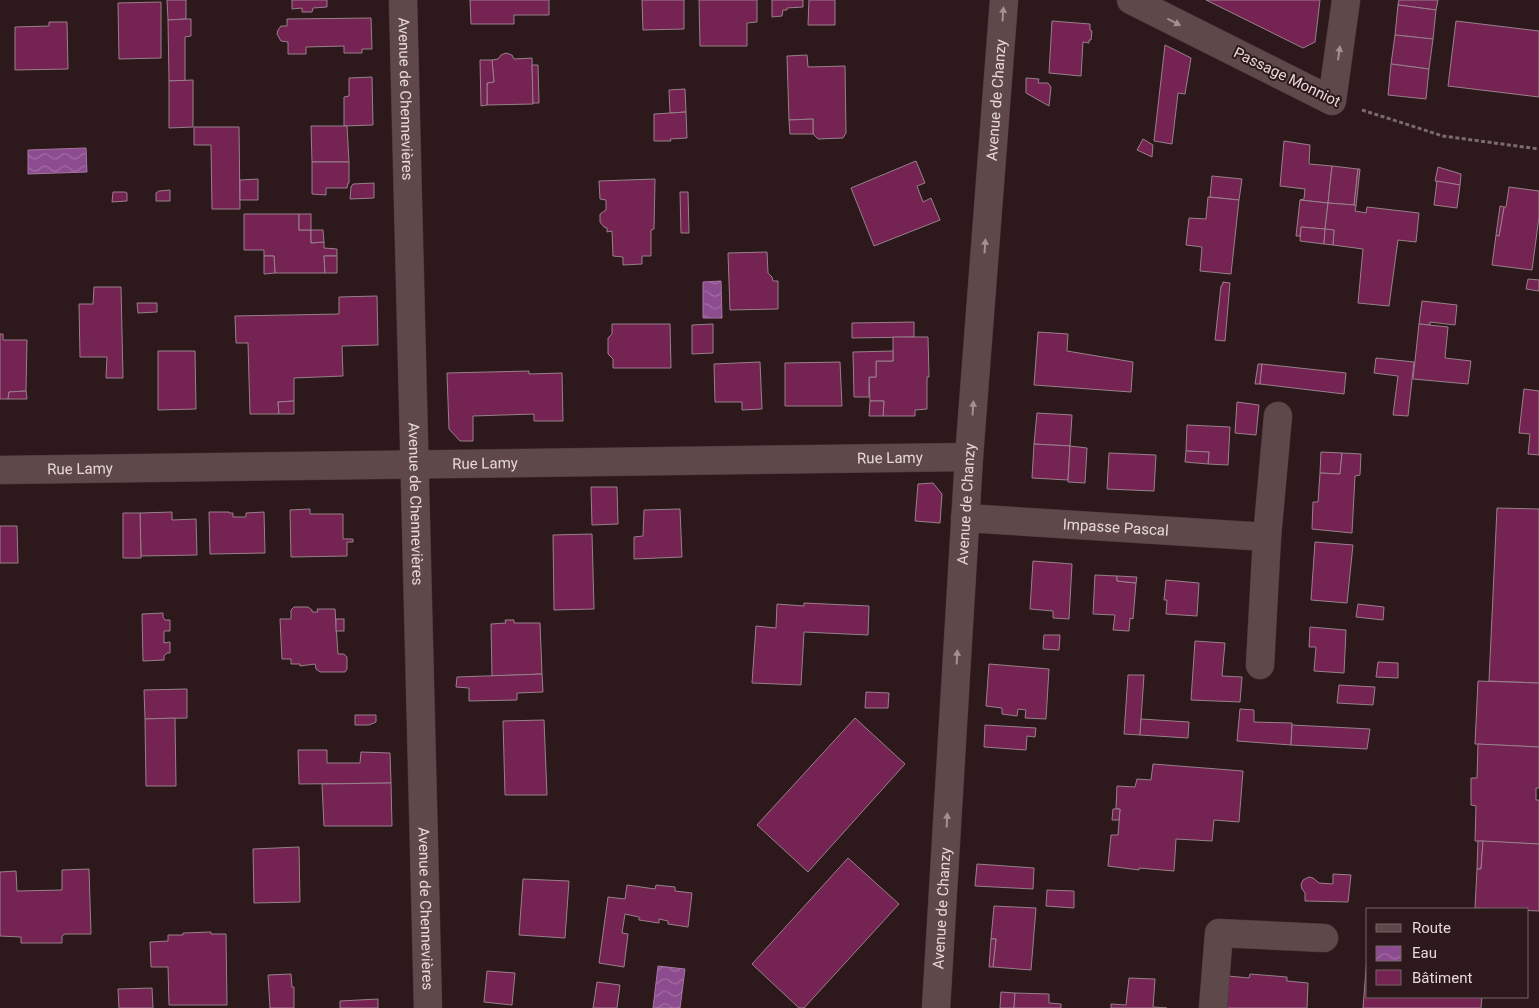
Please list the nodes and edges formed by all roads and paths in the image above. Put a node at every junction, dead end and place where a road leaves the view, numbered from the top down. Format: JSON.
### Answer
{"nodes":[{"id":1,"x":403,"y":0,"type":"edge"},
{"id":2,"x":1004,"y":0,"type":"edge"},
{"id":3,"x":1130,"y":0,"type":"edge"},
{"id":4,"x":1346,"y":0,"type":"edge"},
{"id":5,"x":1332,"y":101,"type":"junction"},
{"id":6,"x":1539,"y":149,"type":"edge"},
{"id":7,"x":1278,"y":416,"type":"dead end"},
{"id":8,"x":970,"y":457,"type":"junction"},
{"id":9,"x":414,"y":465,"type":"junction"},
{"id":10,"x":0,"y":470,"type":"edge"},
{"id":11,"x":965,"y":518,"type":"junction"},
{"id":12,"x":1267,"y":537,"type":"junction"},
{"id":13,"x":1260,"y":665,"type":"dead end"},
{"id":14,"x":1324,"y":938,"type":"dead end"},
{"id":15,"x":428,"y":1008,"type":"edge"},
{"id":16,"x":936,"y":1008,"type":"edge"},
{"id":17,"x":1213,"y":1008,"type":"edge"}],
"edges":[{"from":1,"to":9,"type":"street","name":"Avenue de Chennevières"},
{"from":8,"to":2,"type":"street","name":"Avenue de Chanzy","one_way":true},
{"from":3,"to":5,"type":"street","name":"Passage Monniot","one_way":true},
{"from":5,"to":4,"type":"street","one_way":true},
{"from":5,"to":6,"type":"path","name":"Passage Monniot"},
{"from":7,"to":12,"type":"street"},
{"from":8,"to":9,"type":"street","name":"Rue Lamy"},
{"from":8,"to":11,"type":"street","name":"Avenue de Chanzy"},
{"from":9,"to":10,"type":"street","name":"Rue Lamy"},
{"from":9,"to":15,"type":"street","name":"Avenue de Chennevières"},
{"from":11,"to":12,"type":"street","name":"Impasse Pascal"},
{"from":16,"to":11,"type":"street","name":"Avenue de Chanzy","one_way":true},
{"from":12,"to":13,"type":"street"},
{"from":14,"to":17,"type":"street"}]}
